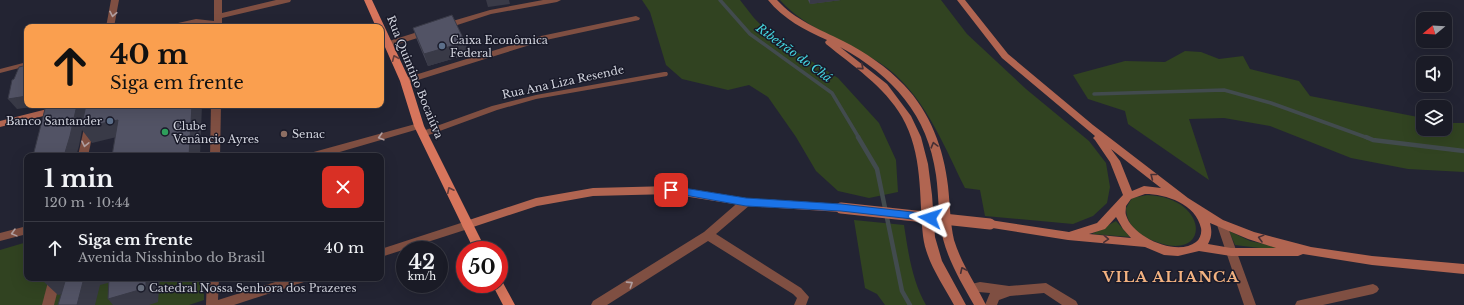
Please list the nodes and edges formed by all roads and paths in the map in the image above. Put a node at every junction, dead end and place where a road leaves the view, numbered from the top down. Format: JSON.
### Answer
{"nodes":[{"id":1,"x":115,"y":0,"type":"edge"},
{"id":2,"x":218,"y":0,"type":"edge"},
{"id":3,"x":287,"y":0,"type":"edge"},
{"id":4,"x":368,"y":0,"type":"edge"},
{"id":5,"x":557,"y":0,"type":"edge"},
{"id":6,"x":772,"y":0,"type":"edge"},
{"id":7,"x":961,"y":0,"type":"edge"},
{"id":8,"x":218,"y":16,"type":"junction"},
{"id":9,"x":636,"y":18,"type":"dead end"},
{"id":10,"x":111,"y":24,"type":"edge"},
{"id":11,"x":185,"y":24,"type":"edge"},
{"id":12,"x":212,"y":24,"type":"edge"},
{"id":13,"x":217,"y":24,"type":"edge"},
{"id":14,"x":379,"y":24,"type":"edge"},
{"id":15,"x":820,"y":34,"type":"junction"},
{"id":16,"x":384,"y":35,"type":"edge"},
{"id":17,"x":389,"y":44,"type":"junction"},
{"id":18,"x":24,"y":65,"type":"edge"},
{"id":19,"x":0,"y":71,"type":"edge"},
{"id":20,"x":664,"y":74,"type":"dead end"},
{"id":21,"x":405,"y":81,"type":"junction"},
{"id":22,"x":64,"y":108,"type":"edge"},
{"id":23,"x":93,"y":108,"type":"edge"},
{"id":24,"x":216,"y":108,"type":"edge"},
{"id":25,"x":0,"y":124,"type":"edge"},
{"id":26,"x":1090,"y":127,"type":"junction"},
{"id":27,"x":421,"y":130,"type":"junction"},
{"id":28,"x":84,"y":153,"type":"edge"},
{"id":29,"x":215,"y":153,"type":"edge"},
{"id":30,"x":326,"y":153,"type":"edge"},
{"id":31,"x":1128,"y":195,"type":"junction"},
{"id":32,"x":1184,"y":200,"type":"junction"},
{"id":33,"x":746,"y":202,"type":"junction"},
{"id":34,"x":1121,"y":204,"type":"junction"},
{"id":35,"x":1195,"y":208,"type":"junction"},
{"id":36,"x":468,"y":225,"type":"junction"},
{"id":37,"x":1222,"y":225,"type":"junction"},
{"id":38,"x":24,"y":231,"type":"edge"},
{"id":39,"x":708,"y":235,"type":"junction"},
{"id":40,"x":1068,"y":236,"type":"junction"},
{"id":41,"x":0,"y":237,"type":"edge"},
{"id":42,"x":476,"y":241,"type":"edge"},
{"id":43,"x":1145,"y":243,"type":"junction"},
{"id":44,"x":1200,"y":247,"type":"junction"},
{"id":45,"x":384,"y":252,"type":"edge"},
{"id":46,"x":1231,"y":252,"type":"junction"},
{"id":47,"x":1312,"y":252,"type":"junction"},
{"id":48,"x":1464,"y":269,"type":"edge"},
{"id":49,"x":54,"y":281,"type":"edge"},
{"id":50,"x":213,"y":281,"type":"edge"},
{"id":51,"x":294,"y":281,"type":"edge"},
{"id":52,"x":971,"y":288,"type":"junction"},
{"id":53,"x":1373,"y":289,"type":"dead end"},
{"id":54,"x":1009,"y":291,"type":"junction"},
{"id":55,"x":503,"y":293,"type":"edge"},
{"id":56,"x":801,"y":301,"type":"edge"},
{"id":57,"x":48,"y":305,"type":"edge"},
{"id":58,"x":212,"y":305,"type":"edge"},
{"id":59,"x":218,"y":305,"type":"edge"},
{"id":60,"x":509,"y":305,"type":"edge"},
{"id":61,"x":597,"y":305,"type":"edge"},
{"id":62,"x":960,"y":305,"type":"edge"},
{"id":63,"x":980,"y":305,"type":"edge"},
{"id":64,"x":991,"y":305,"type":"edge"},
{"id":65,"x":1072,"y":305,"type":"edge"},
{"id":66,"x":1250,"y":305,"type":"edge"},
{"id":67,"x":1302,"y":305,"type":"edge"}],
"edges":[{"from":1,"to":10,"type":"street","one_way":true},
{"from":2,"to":8,"type":"street"},
{"from":3,"to":8,"type":"street"},
{"from":4,"to":14,"type":"main road","name":"Rua Quintino Bocaiúva"},
{"from":5,"to":17,"type":"street"},
{"from":6,"to":15,"type":"main road"},
{"from":7,"to":26,"type":"main road"},
{"from":8,"to":13,"type":"street"},
{"from":9,"to":21,"type":"street"},
{"from":11,"to":12,"type":"street"},
{"from":52,"to":15,"type":"main road","one_way":true},
{"from":15,"to":62,"type":"main road","one_way":true},
{"from":16,"to":17,"type":"main road","name":"Rua Quintino Bocaiúva"},
{"from":21,"to":17,"type":"main road","name":"Rua Quintino Bocaiúva","one_way":true},
{"from":18,"to":19,"type":"lane"},
{"from":20,"to":27,"type":"lane","name":"Rua Ana Liza Resende"},
{"from":21,"to":27,"type":"main road","name":"Rua Quintino Bocaiúva"},
{"from":22,"to":25,"type":"main road"},
{"from":23,"to":28,"type":"street","one_way":true},
{"from":24,"to":29,"type":"street"},
{"from":26,"to":31,"type":"main road"},
{"from":32,"to":26,"type":"main road","one_way":true},
{"from":27,"to":30,"type":"street","one_way":true},
{"from":36,"to":27,"type":"main road","name":"Rua Quintino Bocaiúva","one_way":true},
{"from":31,"to":32,"type":"main road"},
{"from":31,"to":34,"type":"main road"},
{"from":32,"to":35,"type":"main road"},
{"from":33,"to":36,"type":"main road"},
{"from":33,"to":39,"type":"street"},
{"from":33,"to":40,"type":"main road","bridge":true},
{"from":34,"to":40,"type":"main road"},
{"from":34,"to":43,"type":"main road"},
{"from":35,"to":37,"type":"main road"},
{"from":35,"to":44,"type":"main road"},
{"from":36,"to":42,"type":"main road","name":"Rua Quintino Bocaiúva"},
{"from":36,"to":45,"type":"street"},
{"from":37,"to":46,"type":"street"},
{"from":47,"to":37,"type":"main road","one_way":true},
{"from":38,"to":41,"type":"street","one_way":true},
{"from":39,"to":56,"type":"street"},
{"from":61,"to":39,"type":"street","one_way":true},
{"from":40,"to":43,"type":"main road","one_way":true},
{"from":43,"to":44,"type":"main road"},
{"from":44,"to":46,"type":"main road"},
{"from":46,"to":47,"type":"main road"},
{"from":46,"to":66,"type":"street"},
{"from":47,"to":48,"type":"main road"},
{"from":49,"to":57,"type":"street"},
{"from":50,"to":58,"type":"street"},
{"from":51,"to":59,"type":"street"},
{"from":52,"to":54,"type":"street"},
{"from":52,"to":63,"type":"main road"},
{"from":53,"to":67,"type":"street"},
{"from":54,"to":64,"type":"street"},
{"from":54,"to":65,"type":"street"},
{"from":55,"to":60,"type":"main road"}]}
